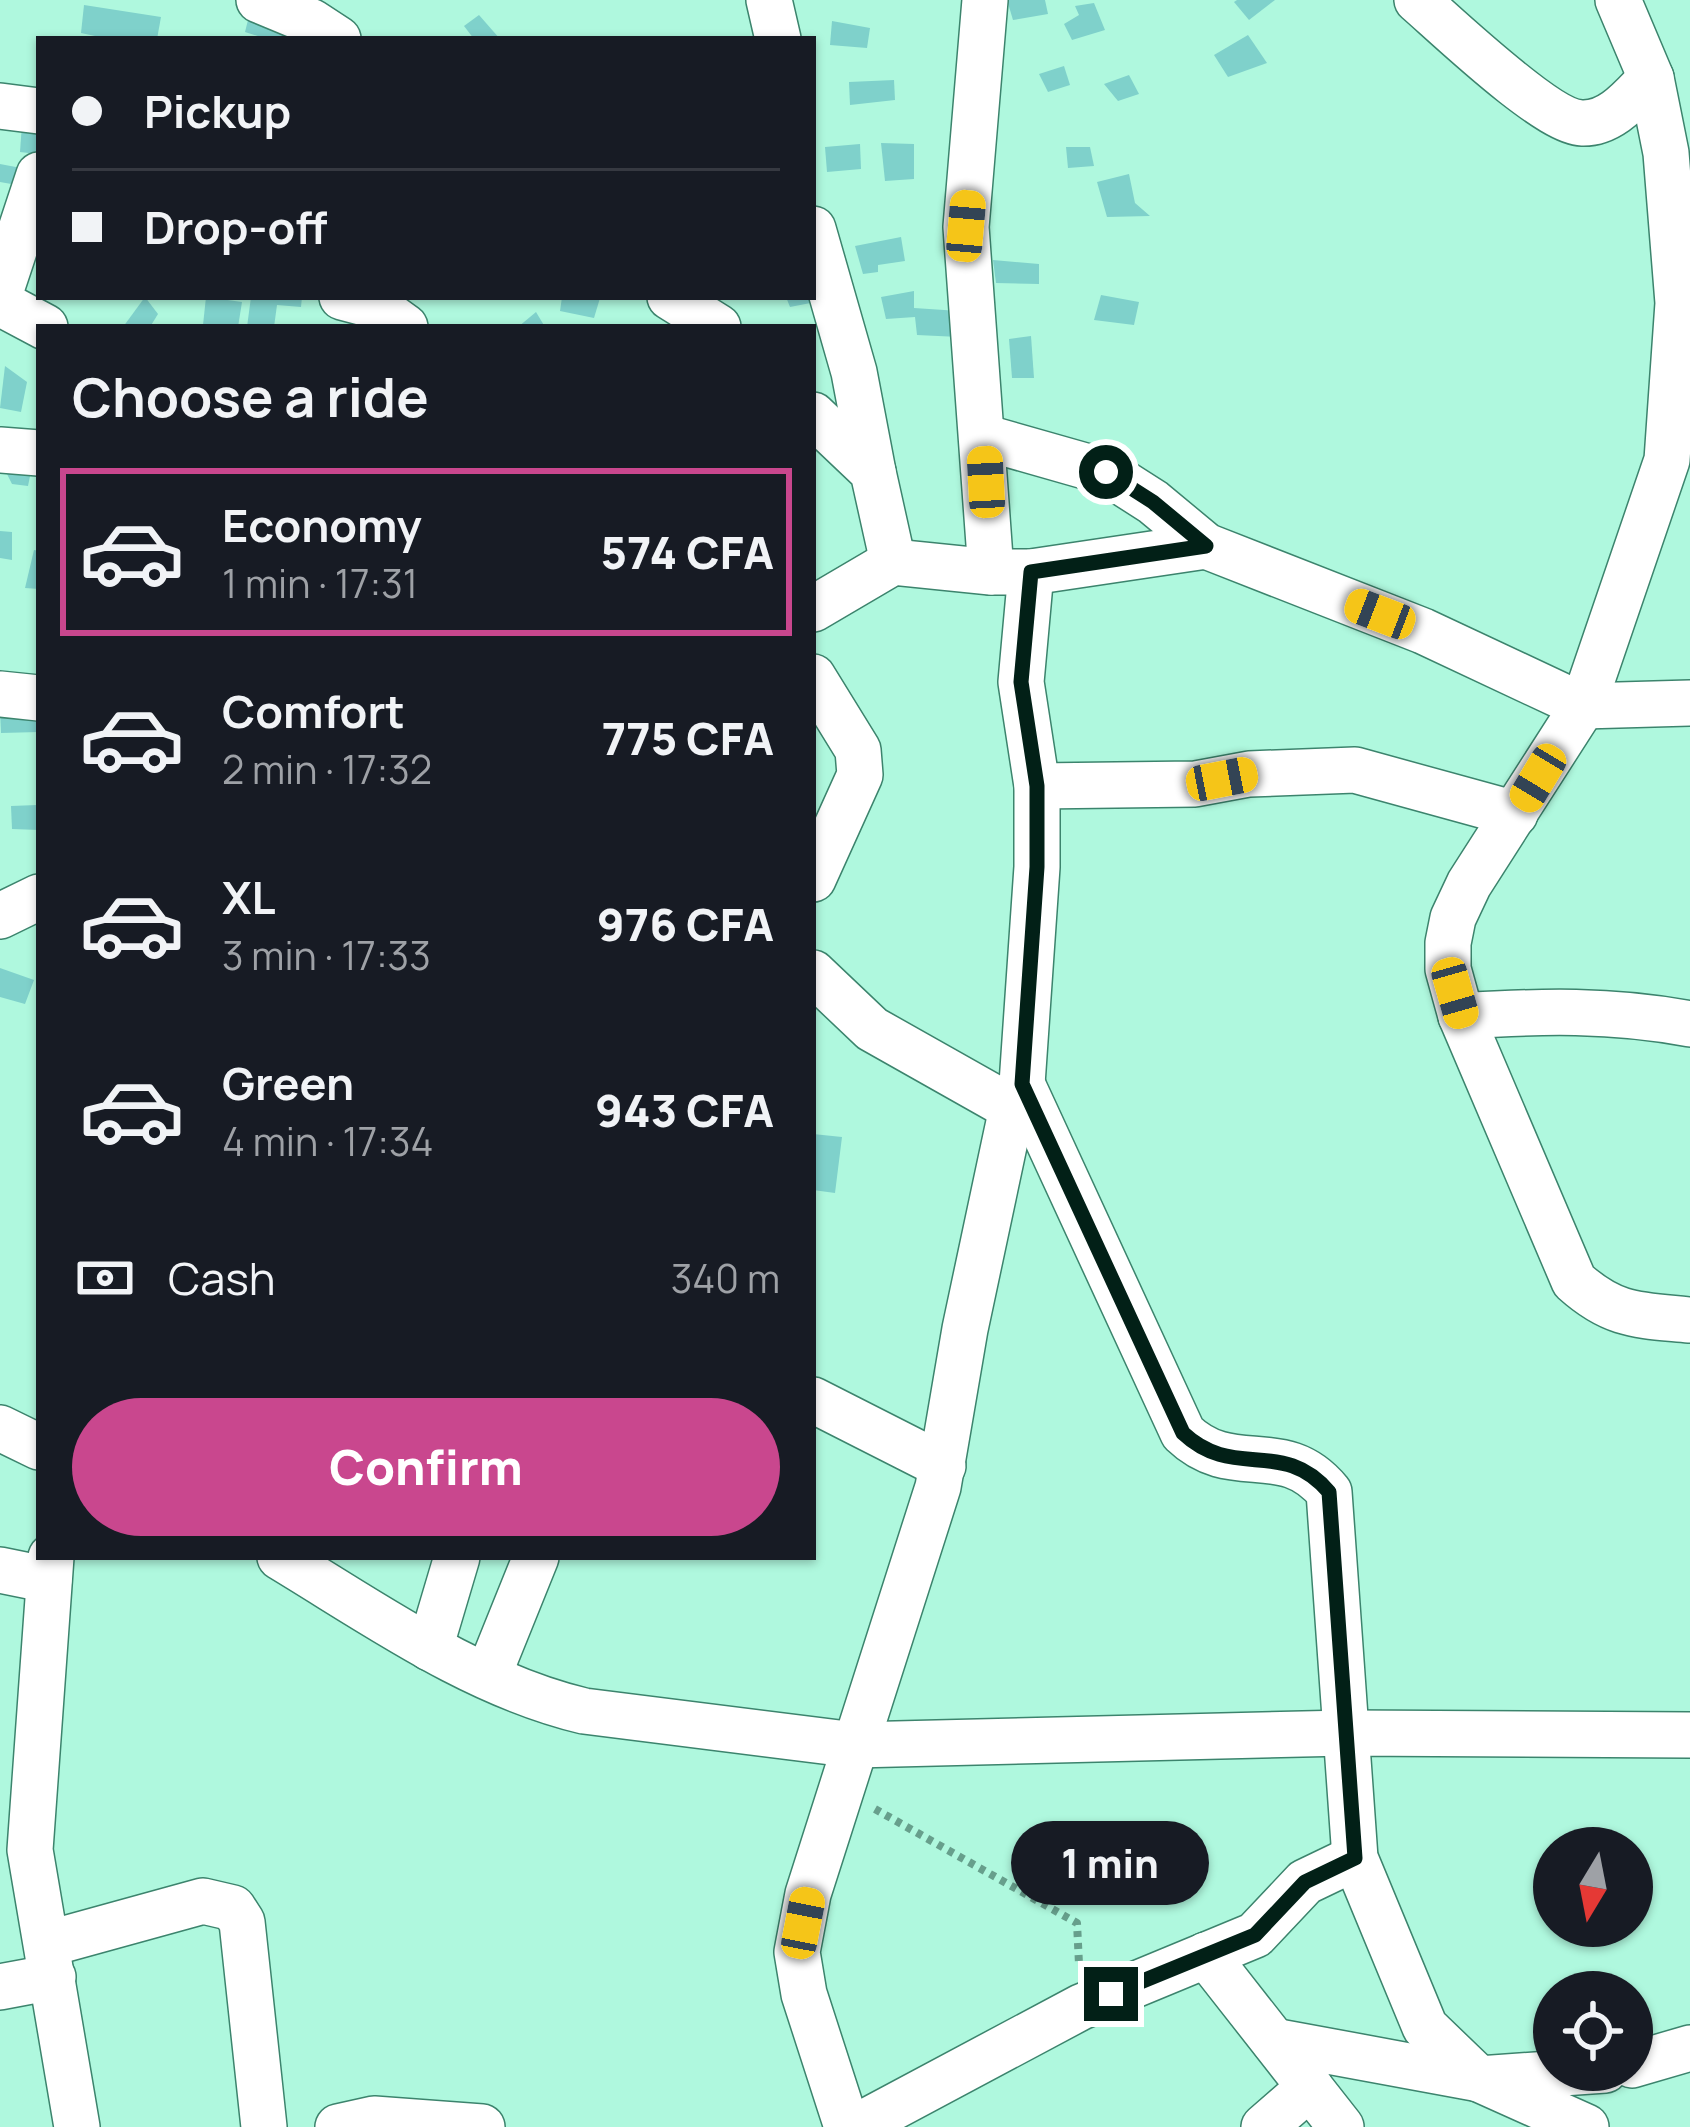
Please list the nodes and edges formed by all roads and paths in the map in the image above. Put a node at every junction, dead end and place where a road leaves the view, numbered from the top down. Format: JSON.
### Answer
{"nodes":[{"id":1,"x":259,"y":0,"type":"edge"},
{"id":2,"x":335,"y":0,"type":"edge"},
{"id":3,"x":769,"y":0,"type":"edge"},
{"id":4,"x":985,"y":0,"type":"edge"},
{"id":5,"x":1417,"y":0,"type":"edge"},
{"id":6,"x":1618,"y":0,"type":"edge"},
{"id":7,"x":333,"y":36,"type":"edge"},
{"id":8,"x":347,"y":36,"type":"edge"},
{"id":9,"x":777,"y":36,"type":"edge"},
{"id":10,"x":1652,"y":77,"type":"junction"},
{"id":11,"x":0,"y":106,"type":"edge"},
{"id":12,"x":36,"y":111,"type":"edge"},
{"id":13,"x":1678,"y":148,"type":"edge"},
{"id":14,"x":36,"y":184,"type":"edge"},
{"id":15,"x":816,"y":239,"type":"edge"},
{"id":16,"x":0,"y":293,"type":"edge"},
{"id":17,"x":351,"y":300,"type":"edge"},
{"id":18,"x":675,"y":300,"type":"edge"},
{"id":19,"x":1684,"y":300,"type":"edge"},
{"id":20,"x":0,"y":303,"type":"edge"},
{"id":21,"x":39,"y":324,"type":"edge"},
{"id":22,"x":401,"y":324,"type":"edge"},
{"id":23,"x":713,"y":324,"type":"edge"},
{"id":24,"x":816,"y":418,"type":"edge"},
{"id":25,"x":983,"y":436,"type":"junction"},
{"id":26,"x":0,"y":450,"type":"edge"},
{"id":27,"x":36,"y":453,"type":"edge"},
{"id":28,"x":873,"y":472,"type":"junction"},
{"id":29,"x":1206,"y":546,"type":"junction"},
{"id":30,"x":893,"y":562,"type":"junction"},
{"id":31,"x":1011,"y":572,"type":"junction"},
{"id":32,"x":816,"y":607,"type":"edge"},
{"id":33,"x":816,"y":682,"type":"edge"},
{"id":34,"x":0,"y":694,"type":"edge"},
{"id":35,"x":36,"y":698,"type":"edge"},
{"id":36,"x":1690,"y":703,"type":"edge"},
{"id":37,"x":1583,"y":706,"type":"junction"},
{"id":38,"x":1037,"y":786,"type":"junction"},
{"id":39,"x":1516,"y":814,"type":"junction"},
{"id":40,"x":816,"y":872,"type":"edge"},
{"id":41,"x":36,"y":898,"type":"edge"},
{"id":42,"x":0,"y":916,"type":"edge"},
{"id":43,"x":816,"y":976,"type":"edge"},
{"id":44,"x":1461,"y":1016,"type":"junction"},
{"id":45,"x":1690,"y":1024,"type":"edge"},
{"id":46,"x":1017,"y":1096,"type":"junction"},
{"id":47,"x":1690,"y":1321,"type":"edge"},
{"id":48,"x":816,"y":1402,"type":"edge"},
{"id":49,"x":0,"y":1428,"type":"edge"},
{"id":50,"x":36,"y":1446,"type":"edge"},
{"id":51,"x":943,"y":1466,"type":"junction"},
{"id":52,"x":285,"y":1560,"type":"edge"},
{"id":53,"x":456,"y":1560,"type":"edge"},
{"id":54,"x":535,"y":1560,"type":"edge"},
{"id":55,"x":50,"y":1568,"type":"edge"},
{"id":56,"x":0,"y":1570,"type":"edge"},
{"id":57,"x":430,"y":1648,"type":"junction"},
{"id":58,"x":488,"y":1676,"type":"junction"},
{"id":59,"x":20,"y":1690,"type":"edge"},
{"id":60,"x":1346,"y":1733,"type":"junction"},
{"id":61,"x":1690,"y":1735,"type":"edge"},
{"id":62,"x":855,"y":1745,"type":"junction"},
{"id":63,"x":842,"y":1790,"type":"junction"},
{"id":64,"x":15,"y":1850,"type":"edge"},
{"id":65,"x":1355,"y":1858,"type":"junction"},
{"id":66,"x":1206,"y":1955,"type":"junction"},
{"id":67,"x":50,"y":1961,"type":"junction"},
{"id":68,"x":0,"y":1987,"type":"edge"},
{"id":69,"x":1081,"y":2007,"type":"junction"},
{"id":70,"x":1274,"y":2041,"type":"junction"},
{"id":71,"x":1690,"y":2048,"type":"edge"},
{"id":72,"x":1653,"y":2059,"type":"edge"},
{"id":73,"x":1533,"y":2075,"type":"edge"},
{"id":74,"x":1478,"y":2079,"type":"junction"},
{"id":75,"x":1310,"y":2087,"type":"junction"},
{"id":76,"x":77,"y":2127,"type":"edge"},
{"id":77,"x":264,"y":2127,"type":"edge"},
{"id":78,"x":338,"y":2127,"type":"edge"},
{"id":79,"x":482,"y":2127,"type":"edge"},
{"id":80,"x":851,"y":2127,"type":"edge"},
{"id":81,"x":1264,"y":2127,"type":"edge"},
{"id":82,"x":1341,"y":2127,"type":"edge"},
{"id":83,"x":1586,"y":2127,"type":"edge"}],
"edges":[{"from":1,"to":7,"type":"street"},
{"from":2,"to":8,"type":"street"},
{"from":3,"to":9,"type":"street"},
{"from":4,"to":25,"type":"street"},
{"from":5,"to":10,"type":"street"},
{"from":6,"to":10,"type":"street"},
{"from":10,"to":13,"type":"street"},
{"from":11,"to":12,"type":"street"},
{"from":13,"to":19,"type":"street"},
{"from":14,"to":16,"type":"street"},
{"from":15,"to":28,"type":"street"},
{"from":17,"to":22,"type":"street"},
{"from":18,"to":23,"type":"street"},
{"from":19,"to":37,"type":"street"},
{"from":20,"to":21,"type":"street"},
{"from":24,"to":28,"type":"street"},
{"from":25,"to":29,"type":"street"},
{"from":25,"to":31,"type":"street"},
{"from":26,"to":27,"type":"street"},
{"from":28,"to":30,"type":"street"},
{"from":29,"to":31,"type":"street"},
{"from":29,"to":37,"type":"street"},
{"from":30,"to":31,"type":"street"},
{"from":30,"to":32,"type":"street"},
{"from":31,"to":38,"type":"street"},
{"from":33,"to":40,"type":"street"},
{"from":34,"to":35,"type":"street"},
{"from":36,"to":37,"type":"street"},
{"from":37,"to":39,"type":"street"},
{"from":38,"to":39,"type":"street"},
{"from":38,"to":46,"type":"street"},
{"from":39,"to":44,"type":"street"},
{"from":41,"to":42,"type":"street"},
{"from":43,"to":46,"type":"street"},
{"from":44,"to":45,"type":"street"},
{"from":44,"to":47,"type":"street"},
{"from":46,"to":51,"type":"street"},
{"from":46,"to":60,"type":"street"},
{"from":48,"to":51,"type":"street"},
{"from":49,"to":50,"type":"street"},
{"from":51,"to":62,"type":"street"},
{"from":52,"to":57,"type":"street"},
{"from":53,"to":57,"type":"street"},
{"from":54,"to":58,"type":"street"},
{"from":55,"to":56,"type":"street"},
{"from":55,"to":59,"type":"street"},
{"from":57,"to":58,"type":"street"},
{"from":58,"to":62,"type":"street"},
{"from":59,"to":64,"type":"street"},
{"from":60,"to":61,"type":"street"},
{"from":60,"to":62,"type":"street"},
{"from":60,"to":65,"type":"street"},
{"from":62,"to":63,"type":"street"},
{"from":63,"to":69,"type":"path"},
{"from":63,"to":80,"type":"street"},
{"from":64,"to":67,"type":"street"},
{"from":65,"to":66,"type":"street"},
{"from":65,"to":74,"type":"street"},
{"from":66,"to":69,"type":"street"},
{"from":66,"to":70,"type":"street"},
{"from":67,"to":68,"type":"street"},
{"from":67,"to":76,"type":"street"},
{"from":67,"to":77,"type":"street"},
{"from":69,"to":80,"type":"street"},
{"from":70,"to":74,"type":"street"},
{"from":70,"to":75,"type":"street"},
{"from":71,"to":72,"type":"street"},
{"from":73,"to":74,"type":"street"},
{"from":74,"to":83,"type":"street"},
{"from":75,"to":81,"type":"street"},
{"from":75,"to":82,"type":"street"},
{"from":78,"to":79,"type":"street"}]}
